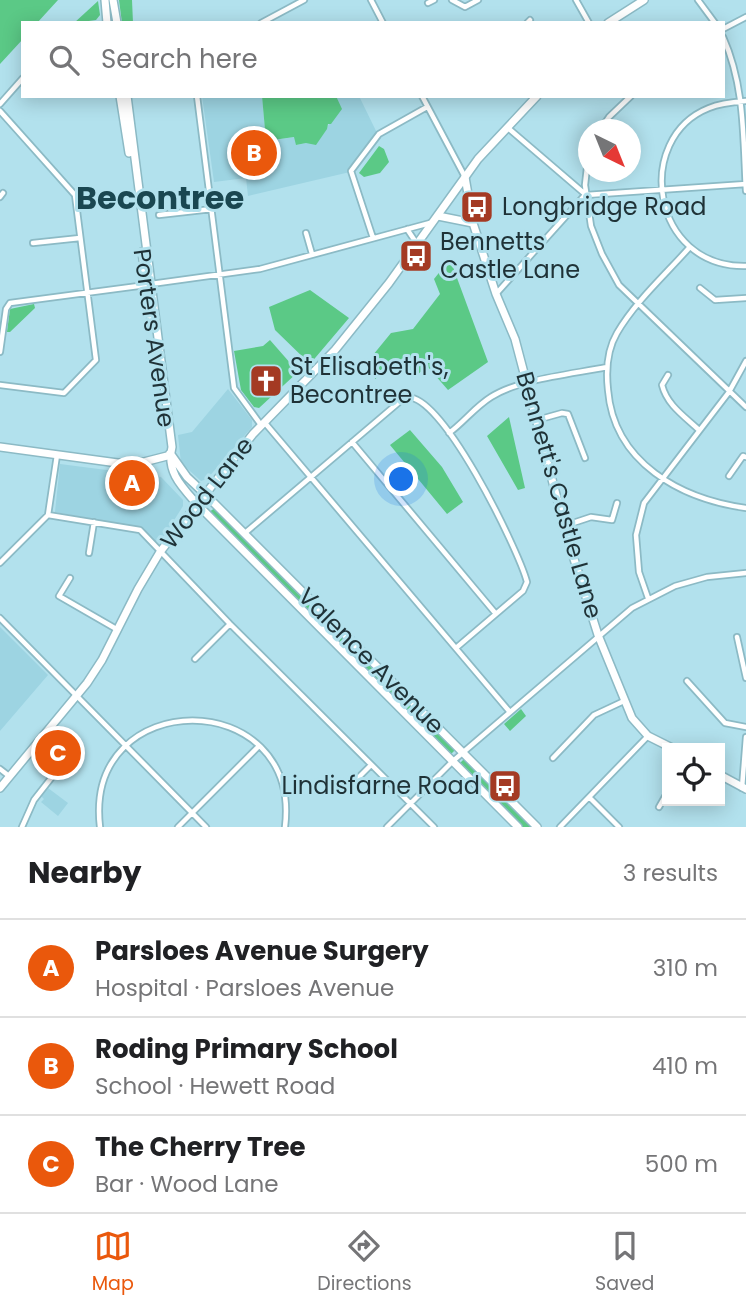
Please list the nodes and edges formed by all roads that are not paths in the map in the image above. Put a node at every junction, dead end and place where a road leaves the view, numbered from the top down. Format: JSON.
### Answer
{"nodes":[{"id":1,"x":104,"y":0,"type":"edge"},
{"id":2,"x":114,"y":0,"type":"edge"},
{"id":3,"x":304,"y":0,"type":"edge"},
{"id":4,"x":371,"y":0,"type":"edge"},
{"id":5,"x":452,"y":0,"type":"edge"},
{"id":6,"x":478,"y":0,"type":"edge"},
{"id":7,"x":576,"y":0,"type":"edge"},
{"id":8,"x":644,"y":0,"type":"edge"},
{"id":9,"x":698,"y":0,"type":"edge"},
{"id":10,"x":746,"y":16,"type":"edge"},
{"id":11,"x":107,"y":21,"type":"edge"},
{"id":12,"x":117,"y":21,"type":"edge"},
{"id":13,"x":265,"y":21,"type":"edge"},
{"id":14,"x":382,"y":21,"type":"edge"},
{"id":15,"x":588,"y":21,"type":"edge"},
{"id":16,"x":611,"y":21,"type":"edge"},
{"id":17,"x":714,"y":21,"type":"edge"},
{"id":18,"x":725,"y":28,"type":"edge"},
{"id":19,"x":725,"y":42,"type":"edge"},
{"id":20,"x":21,"y":80,"type":"edge"},
{"id":21,"x":120,"y":98,"type":"edge"},
{"id":22,"x":127,"y":98,"type":"edge"},
{"id":23,"x":197,"y":98,"type":"edge"},
{"id":24,"x":423,"y":98,"type":"edge"},
{"id":25,"x":535,"y":98,"type":"edge"},
{"id":26,"x":629,"y":98,"type":"edge"},
{"id":27,"x":743,"y":101,"type":"edge"},
{"id":28,"x":0,"y":104,"type":"edge"},
{"id":29,"x":427,"y":107,"type":"junction"},
{"id":30,"x":0,"y":111,"type":"edge"},
{"id":31,"x":608,"y":119,"type":"edge"},
{"id":32,"x":508,"y":128,"type":"junction"},
{"id":33,"x":465,"y":177,"type":"junction"},
{"id":34,"x":587,"y":182,"type":"edge"},
{"id":35,"x":746,"y":184,"type":"edge"},
{"id":36,"x":663,"y":189,"type":"junction"},
{"id":37,"x":746,"y":191,"type":"edge"},
{"id":38,"x":586,"y":195,"type":"junction"},
{"id":39,"x":212,"y":209,"type":"junction"},
{"id":40,"x":159,"y":215,"type":"dead end"},
{"id":41,"x":435,"y":219,"type":"junction"},
{"id":42,"x":473,"y":223,"type":"junction"},
{"id":43,"x":407,"y":229,"type":"junction"},
{"id":44,"x":306,"y":233,"type":"dead end"},
{"id":45,"x":80,"y":238,"type":"junction"},
{"id":46,"x":373,"y":238,"type":"junction"},
{"id":47,"x":33,"y":243,"type":"dead end"},
{"id":48,"x":417,"y":244,"type":"junction"},
{"id":49,"x":690,"y":248,"type":"junction"},
{"id":50,"x":312,"y":254,"type":"junction"},
{"id":51,"x":746,"y":266,"type":"edge"},
{"id":52,"x":220,"y":275,"type":"junction"},
{"id":53,"x":149,"y":284,"type":"junction"},
{"id":54,"x":700,"y":288,"type":"dead end"},
{"id":55,"x":88,"y":293,"type":"junction"},
{"id":56,"x":496,"y":294,"type":"junction"},
{"id":57,"x":746,"y":298,"type":"edge"},
{"id":58,"x":0,"y":300,"type":"edge"},
{"id":59,"x":8,"y":305,"type":"junction"},
{"id":60,"x":638,"y":305,"type":"junction"},
{"id":61,"x":0,"y":352,"type":"edge"},
{"id":62,"x":746,"y":361,"type":"edge"},
{"id":63,"x":607,"y":367,"type":"junction"},
{"id":64,"x":668,"y":375,"type":"dead end"},
{"id":65,"x":528,"y":383,"type":"junction"},
{"id":66,"x":0,"y":385,"type":"edge"},
{"id":67,"x":729,"y":391,"type":"junction"},
{"id":68,"x":746,"y":407,"type":"edge"},
{"id":69,"x":537,"y":420,"type":"junction"},
{"id":70,"x":263,"y":423,"type":"junction"},
{"id":71,"x":699,"y":430,"type":"junction"},
{"id":72,"x":449,"y":433,"type":"junction"},
{"id":73,"x":352,"y":442,"type":"junction"},
{"id":74,"x":0,"y":447,"type":"edge"},
{"id":75,"x":57,"y":455,"type":"junction"},
{"id":76,"x":171,"y":455,"type":"junction"},
{"id":77,"x":746,"y":457,"type":"edge"},
{"id":78,"x":585,"y":458,"type":"dead end"},
{"id":79,"x":311,"y":476,"type":"junction"},
{"id":80,"x":729,"y":476,"type":"dead end"},
{"id":81,"x":662,"y":478,"type":"junction"},
{"id":82,"x":205,"y":494,"type":"junction"},
{"id":83,"x":617,"y":503,"type":"dead end"},
{"id":84,"x":197,"y":504,"type":"junction"},
{"id":85,"x":746,"y":508,"type":"edge"},
{"id":86,"x":48,"y":515,"type":"junction"},
{"id":87,"x":94,"y":522,"type":"junction"},
{"id":88,"x":564,"y":526,"type":"junction"},
{"id":89,"x":245,"y":533,"type":"junction"},
{"id":90,"x":160,"y":552,"type":"junction"},
{"id":91,"x":89,"y":553,"type":"dead end"},
{"id":92,"x":0,"y":563,"type":"edge"},
{"id":93,"x":746,"y":573,"type":"edge"},
{"id":94,"x":70,"y":578,"type":"dead end"},
{"id":95,"x":648,"y":598,"type":"junction"},
{"id":96,"x":496,"y":614,"type":"junction"},
{"id":97,"x":0,"y":618,"type":"edge"},
{"id":98,"x":230,"y":624,"type":"junction"},
{"id":99,"x":118,"y":630,"type":"junction"},
{"id":100,"x":598,"y":635,"type":"junction"},
{"id":101,"x":737,"y":637,"type":"dead end"},
{"id":102,"x":456,"y":648,"type":"junction"},
{"id":103,"x":195,"y":659,"type":"dead end"},
{"id":104,"x":746,"y":678,"type":"edge"},
{"id":105,"x":687,"y":681,"type":"dead end"},
{"id":106,"x":76,"y":696,"type":"junction"},
{"id":107,"x":624,"y":701,"type":"junction"},
{"id":108,"x":509,"y":711,"type":"junction"},
{"id":109,"x":746,"y":727,"type":"edge"},
{"id":110,"x":648,"y":736,"type":"junction"},
{"id":111,"x":746,"y":737,"type":"edge"},
{"id":112,"x":662,"y":743,"type":"edge"},
{"id":113,"x":126,"y":746,"type":"junction"},
{"id":114,"x":259,"y":746,"type":"junction"},
{"id":115,"x":462,"y":753,"type":"junction"},
{"id":116,"x":553,"y":758,"type":"dead end"},
{"id":117,"x":453,"y":761,"type":"junction"},
{"id":118,"x":371,"y":765,"type":"junction"},
{"id":119,"x":0,"y":769,"type":"edge"},
{"id":120,"x":9,"y":776,"type":"junction"},
{"id":121,"x":52,"y":778,"type":"dead end"},
{"id":122,"x":725,"y":778,"type":"edge"},
{"id":123,"x":349,"y":787,"type":"dead end"},
{"id":124,"x":0,"y":788,"type":"edge"},
{"id":125,"x":744,"y":788,"type":"edge"},
{"id":126,"x":589,"y":797,"type":"junction"},
{"id":127,"x":662,"y":802,"type":"edge"},
{"id":128,"x":410,"y":804,"type":"junction"},
{"id":129,"x":659,"y":807,"type":"dead end"},
{"id":130,"x":192,"y":813,"type":"junction"},
{"id":131,"x":22,"y":827,"type":"edge"},
{"id":132,"x":100,"y":827,"type":"edge"},
{"id":133,"x":178,"y":827,"type":"edge"},
{"id":134,"x":206,"y":827,"type":"edge"},
{"id":135,"x":285,"y":827,"type":"edge"},
{"id":136,"x":387,"y":827,"type":"edge"},
{"id":137,"x":434,"y":827,"type":"edge"},
{"id":138,"x":518,"y":827,"type":"edge"},
{"id":139,"x":537,"y":827,"type":"edge"},
{"id":140,"x":560,"y":827,"type":"edge"},
{"id":141,"x":619,"y":827,"type":"edge"}],
"edges":[{"from":1,"to":11,"type":"main road"},
{"from":2,"to":12,"type":"main road"},
{"from":3,"to":13,"type":"street"},
{"from":4,"to":14,"type":"street"},
{"from":5,"to":6,"type":"street"},
{"from":7,"to":15,"type":"street"},
{"from":8,"to":16,"type":"main road"},
{"from":9,"to":17,"type":"street"},
{"from":10,"to":18,"type":"street"},
{"from":19,"to":27,"type":"street"},
{"from":20,"to":28,"type":"street"},
{"from":21,"to":53,"type":"main road","name":"Porters Avenue"},
{"from":22,"to":53,"type":"main road","name":"Porters Avenue"},
{"from":23,"to":39,"type":"street"},
{"from":24,"to":29,"type":"street"},
{"from":25,"to":32,"type":"main road"},
{"from":26,"to":31,"type":"street"},
{"from":27,"to":35,"type":"street"},
{"from":27,"to":36,"type":"street"},
{"from":29,"to":33,"type":"street"},
{"from":29,"to":46,"type":"street"},
{"from":30,"to":45,"type":"street"},
{"from":32,"to":33,"type":"main road"},
{"from":32,"to":38,"type":"street"},
{"from":33,"to":41,"type":"main road"},
{"from":33,"to":42,"type":"main road","name":"Bennett's Castle Lane"},
{"from":34,"to":38,"type":"street"},
{"from":35,"to":36,"type":"street"},
{"from":35,"to":37,"type":"street"},
{"from":36,"to":38,"type":"street"},
{"from":36,"to":49,"type":"street"},
{"from":38,"to":56,"type":"street"},
{"from":38,"to":60,"type":"street"},
{"from":39,"to":40,"type":"street"},
{"from":39,"to":52,"type":"street"},
{"from":41,"to":42,"type":"main road"},
{"from":41,"to":43,"type":"street"},
{"from":41,"to":48,"type":"main road","name":"Wood Lane"},
{"from":42,"to":56,"type":"main road","name":"Bennett's Castle Lane"},
{"from":43,"to":46,"type":"street"},
{"from":43,"to":48,"type":"street"},
{"from":44,"to":50,"type":"street"},
{"from":45,"to":47,"type":"street"},
{"from":45,"to":55,"type":"street"},
{"from":46,"to":50,"type":"street"},
{"from":48,"to":70,"type":"main road","name":"Wood Lane"},
{"from":49,"to":51,"type":"street"},
{"from":49,"to":60,"type":"street"},
{"from":50,"to":52,"type":"street"},
{"from":52,"to":53,"type":"street"},
{"from":52,"to":70,"type":"street"},
{"from":53,"to":55,"type":"street"},
{"from":53,"to":76,"type":"main road","name":"Porters Avenue"},
{"from":54,"to":57,"type":"street"},
{"from":55,"to":59,"type":"street"},
{"from":55,"to":66,"type":"street"},
{"from":56,"to":65,"type":"main road","name":"Bennett's Castle Lane"},
{"from":58,"to":59,"type":"street"},
{"from":59,"to":61,"type":"street"},
{"from":60,"to":63,"type":"street"},
{"from":60,"to":67,"type":"street"},
{"from":62,"to":67,"type":"street"},
{"from":63,"to":65,"type":"street"},
{"from":63,"to":81,"type":"street"},
{"from":64,"to":71,"type":"street"},
{"from":65,"to":69,"type":"main road","name":"Bennett's Castle Lane"},
{"from":65,"to":72,"type":"street"},
{"from":67,"to":68,"type":"street"},
{"from":67,"to":71,"type":"street"},
{"from":69,"to":78,"type":"street"},
{"from":69,"to":88,"type":"main road","name":"Bennett's Castle Lane"},
{"from":70,"to":79,"type":"street"},
{"from":70,"to":82,"type":"main road","name":"Wood Lane"},
{"from":71,"to":81,"type":"street"},
{"from":72,"to":73,"type":"street"},
{"from":72,"to":96,"type":"street"},
{"from":73,"to":79,"type":"street"},
{"from":73,"to":96,"type":"street"},
{"from":74,"to":75,"type":"main road"},
{"from":75,"to":76,"type":"main road"},
{"from":75,"to":86,"type":"street"},
{"from":76,"to":82,"type":"main road","name":"Porters Avenue"},
{"from":76,"to":84,"type":"main road","name":"Porters Avenue"},
{"from":77,"to":80,"type":"street"},
{"from":79,"to":89,"type":"street"},
{"from":79,"to":102,"type":"street"},
{"from":81,"to":85,"type":"street"},
{"from":81,"to":95,"type":"street"},
{"from":82,"to":84,"type":"main road","name":"Wood Lane"},
{"from":82,"to":89,"type":"main road","name":"Valence Avenue"},
{"from":83,"to":88,"type":"street"},
{"from":84,"to":90,"type":"main road","name":"Wood Lane"},
{"from":84,"to":117,"type":"main road","name":"Valence Avenue"},
{"from":86,"to":87,"type":"street"},
{"from":86,"to":92,"type":"street"},
{"from":87,"to":90,"type":"street"},
{"from":87,"to":91,"type":"street"},
{"from":88,"to":100,"type":"main road","name":"Bennett's Castle Lane"},
{"from":89,"to":115,"type":"main road","name":"Valence Avenue"},
{"from":90,"to":98,"type":"street"},
{"from":90,"to":99,"type":"main road","name":"Wood Lane"},
{"from":93,"to":95,"type":"street"},
{"from":94,"to":99,"type":"street"},
{"from":95,"to":100,"type":"street"},
{"from":96,"to":102,"type":"street"},
{"from":97,"to":106,"type":"street"},
{"from":98,"to":103,"type":"street"},
{"from":98,"to":118,"type":"street"},
{"from":99,"to":106,"type":"main road","name":"Wood Lane"},
{"from":100,"to":107,"type":"main road","name":"Bennett's Castle Lane"},
{"from":100,"to":108,"type":"street"},
{"from":101,"to":104,"type":"street"},
{"from":102,"to":108,"type":"street"},
{"from":105,"to":109,"type":"street"},
{"from":106,"to":113,"type":"street"},
{"from":106,"to":120,"type":"main road","name":"Wood Lane"},
{"from":107,"to":110,"type":"main road","name":"Bennett's Castle Lane"},
{"from":107,"to":116,"type":"street"},
{"from":108,"to":115,"type":"street"},
{"from":110,"to":112,"type":"main road","name":"Bennett's Castle Lane"},
{"from":110,"to":126,"type":"street"},
{"from":111,"to":125,"type":"street"},
{"from":113,"to":114,"type":"street"},
{"from":113,"to":130,"type":"street"},
{"from":113,"to":132,"type":"street"},
{"from":114,"to":130,"type":"street"},
{"from":114,"to":135,"type":"street"},
{"from":115,"to":117,"type":"street"},
{"from":115,"to":139,"type":"main road","name":"Valence Avenue"},
{"from":117,"to":128,"type":"street"},
{"from":117,"to":138,"type":"main road","name":"Valence Avenue"},
{"from":118,"to":123,"type":"street"},
{"from":118,"to":128,"type":"street"},
{"from":119,"to":120,"type":"street"},
{"from":120,"to":124,"type":"main road","name":"Wood Lane"},
{"from":121,"to":131,"type":"street"},
{"from":122,"to":125,"type":"main road"},
{"from":126,"to":140,"type":"street"},
{"from":126,"to":141,"type":"street"},
{"from":127,"to":129,"type":"street"},
{"from":128,"to":136,"type":"street"},
{"from":128,"to":137,"type":"street"},
{"from":130,"to":133,"type":"street"},
{"from":130,"to":134,"type":"street"}]}
